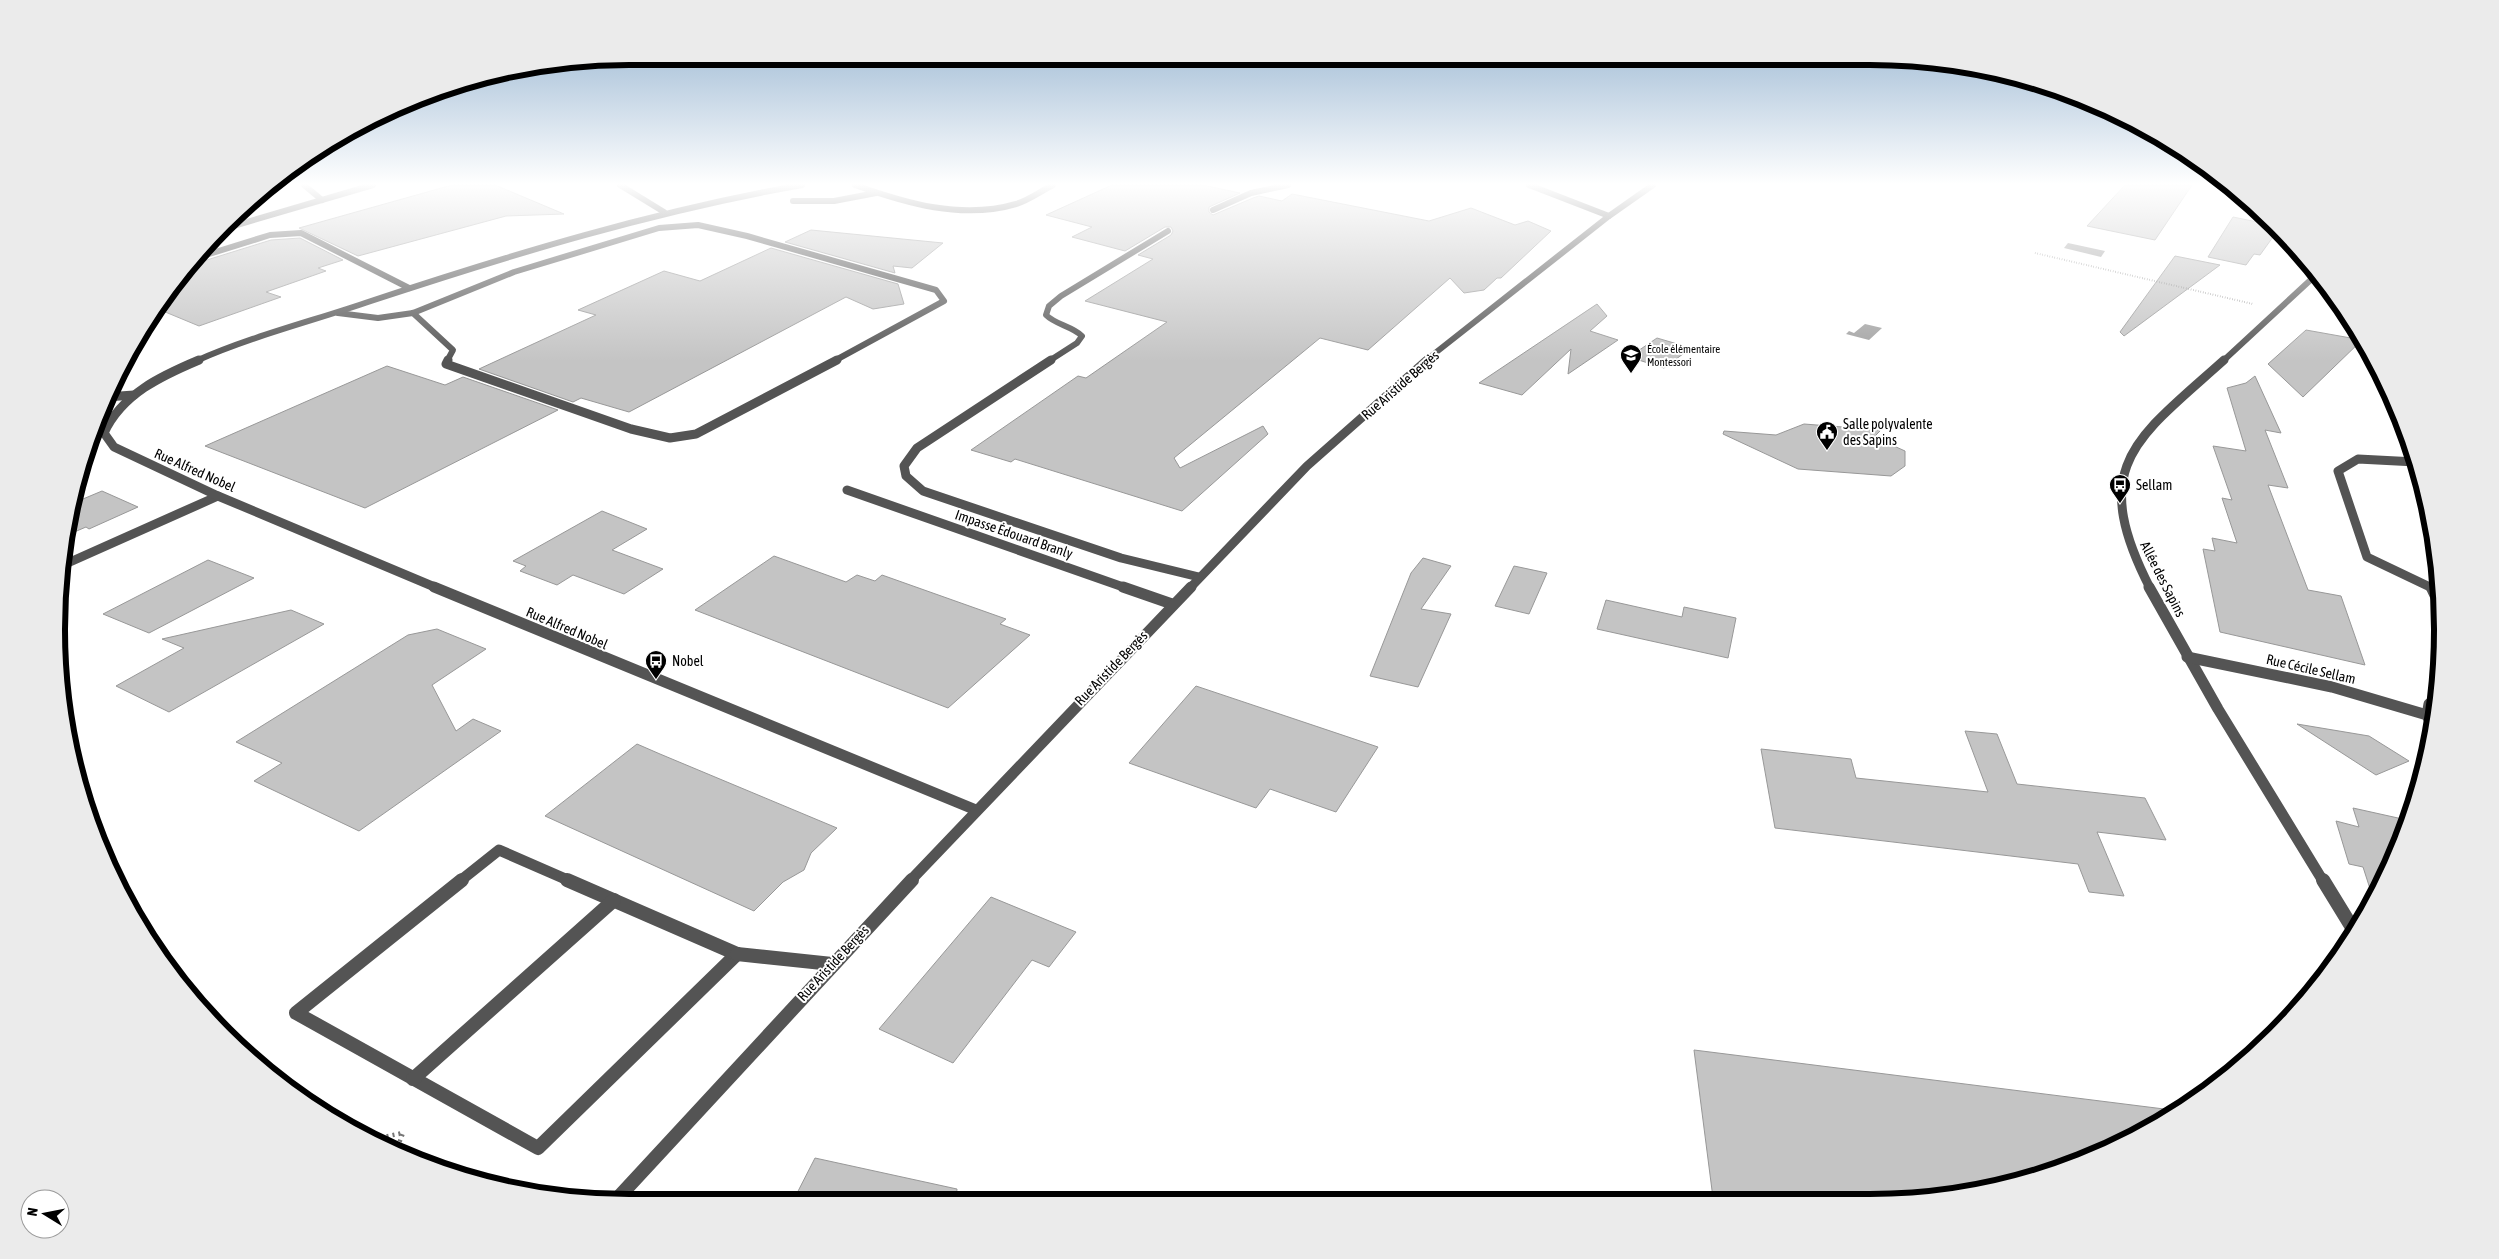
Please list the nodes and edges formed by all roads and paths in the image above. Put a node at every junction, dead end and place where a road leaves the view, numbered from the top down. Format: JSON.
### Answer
{"nodes":[{"id":1,"x":243,"y":244,"type":"edge"},
{"id":2,"x":322,"y":244,"type":"edge"},
{"id":3,"x":553,"y":244,"type":"edge"},
{"id":4,"x":607,"y":244,"type":"edge"},
{"id":5,"x":774,"y":244,"type":"edge"},
{"id":6,"x":1147,"y":244,"type":"edge"},
{"id":7,"x":1574,"y":244,"type":"edge"},
{"id":8,"x":2035,"y":253,"type":"dead end"},
{"id":9,"x":206,"y":256,"type":"edge"},
{"id":10,"x":2311,"y":279,"type":"edge"},
{"id":11,"x":409,"y":288,"type":"junction"},
{"id":12,"x":2280,"y":310,"type":"junction"},
{"id":13,"x":338,"y":313,"type":"junction"},
{"id":14,"x":413,"y":313,"type":"junction"},
{"id":15,"x":134,"y":395,"type":"junction"},
{"id":16,"x":116,"y":396,"type":"edge"},
{"id":17,"x":2408,"y":462,"type":"edge"},
{"id":18,"x":848,"y":490,"type":"dead end"},
{"id":19,"x":218,"y":496,"type":"junction"},
{"id":20,"x":69,"y":562,"type":"edge"},
{"id":21,"x":1199,"y":577,"type":"junction"},
{"id":22,"x":2433,"y":590,"type":"edge"},
{"id":23,"x":1172,"y":604,"type":"junction"},
{"id":24,"x":2188,"y":657,"type":"junction"},
{"id":25,"x":2429,"y":703,"type":"edge"},
{"id":26,"x":2426,"y":715,"type":"joint"},
{"id":27,"x":976,"y":810,"type":"junction"},
{"id":28,"x":614,"y":900,"type":"junction"},
{"id":29,"x":2350,"y":925,"type":"edge"},
{"id":30,"x":737,"y":954,"type":"junction"},
{"id":31,"x":832,"y":964,"type":"junction"},
{"id":32,"x":413,"y":1079,"type":"junction"},
{"id":33,"x":383,"y":1137,"type":"edge"},
{"id":34,"x":399,"y":1144,"type":"edge"},
{"id":35,"x":622,"y":1194,"type":"edge"}],
"edges":[{"from":1,"to":9,"type":"street"},
{"from":2,"to":11,"type":"street"},
{"from":3,"to":11,"type":"street","name":"Rue Alfred Nobel"},
{"from":4,"to":14,"type":"street"},
{"from":5,"to":14,"type":"street"},
{"from":6,"to":21,"type":"street"},
{"from":7,"to":21,"type":"street","name":"Rue Aristide Bergès"},
{"from":8,"to":12,"type":"path"},
{"from":10,"to":12,"type":"street","name":"Allée des Sapins"},
{"from":11,"to":13,"type":"street","name":"Rue Alfred Nobel"},
{"from":12,"to":24,"type":"street","name":"Allée des Sapins"},
{"from":13,"to":14,"type":"street"},
{"from":13,"to":15,"type":"street","name":"Rue Alfred Nobel"},
{"from":15,"to":16,"type":"street"},
{"from":15,"to":19,"type":"street","name":"Rue Alfred Nobel"},
{"from":17,"to":22,"type":"street"},
{"from":18,"to":23,"type":"street","name":"Impasse Édouard Branly"},
{"from":19,"to":20,"type":"street"},
{"from":19,"to":27,"type":"street","name":"Rue Alfred Nobel"},
{"from":21,"to":23,"type":"street","name":"Rue Aristide Bergès"},
{"from":23,"to":27,"type":"street","name":"Rue Aristide Bergès"},
{"from":24,"to":26,"type":"street","name":"Rue Cécile Sellam"},
{"from":24,"to":29,"type":"street","name":"Allée des Sapins"},
{"from":25,"to":26,"type":"street"},
{"from":27,"to":31,"type":"street","name":"Rue Aristide Bergès"},
{"from":28,"to":30,"type":"street"},
{"from":28,"to":32,"type":"street"},
{"from":28,"to":32,"type":"street"},
{"from":30,"to":31,"type":"street"},
{"from":30,"to":32,"type":"street"},
{"from":31,"to":35,"type":"street","name":"Rue Aristide Bergès"},
{"from":33,"to":34,"type":"path"}]}
